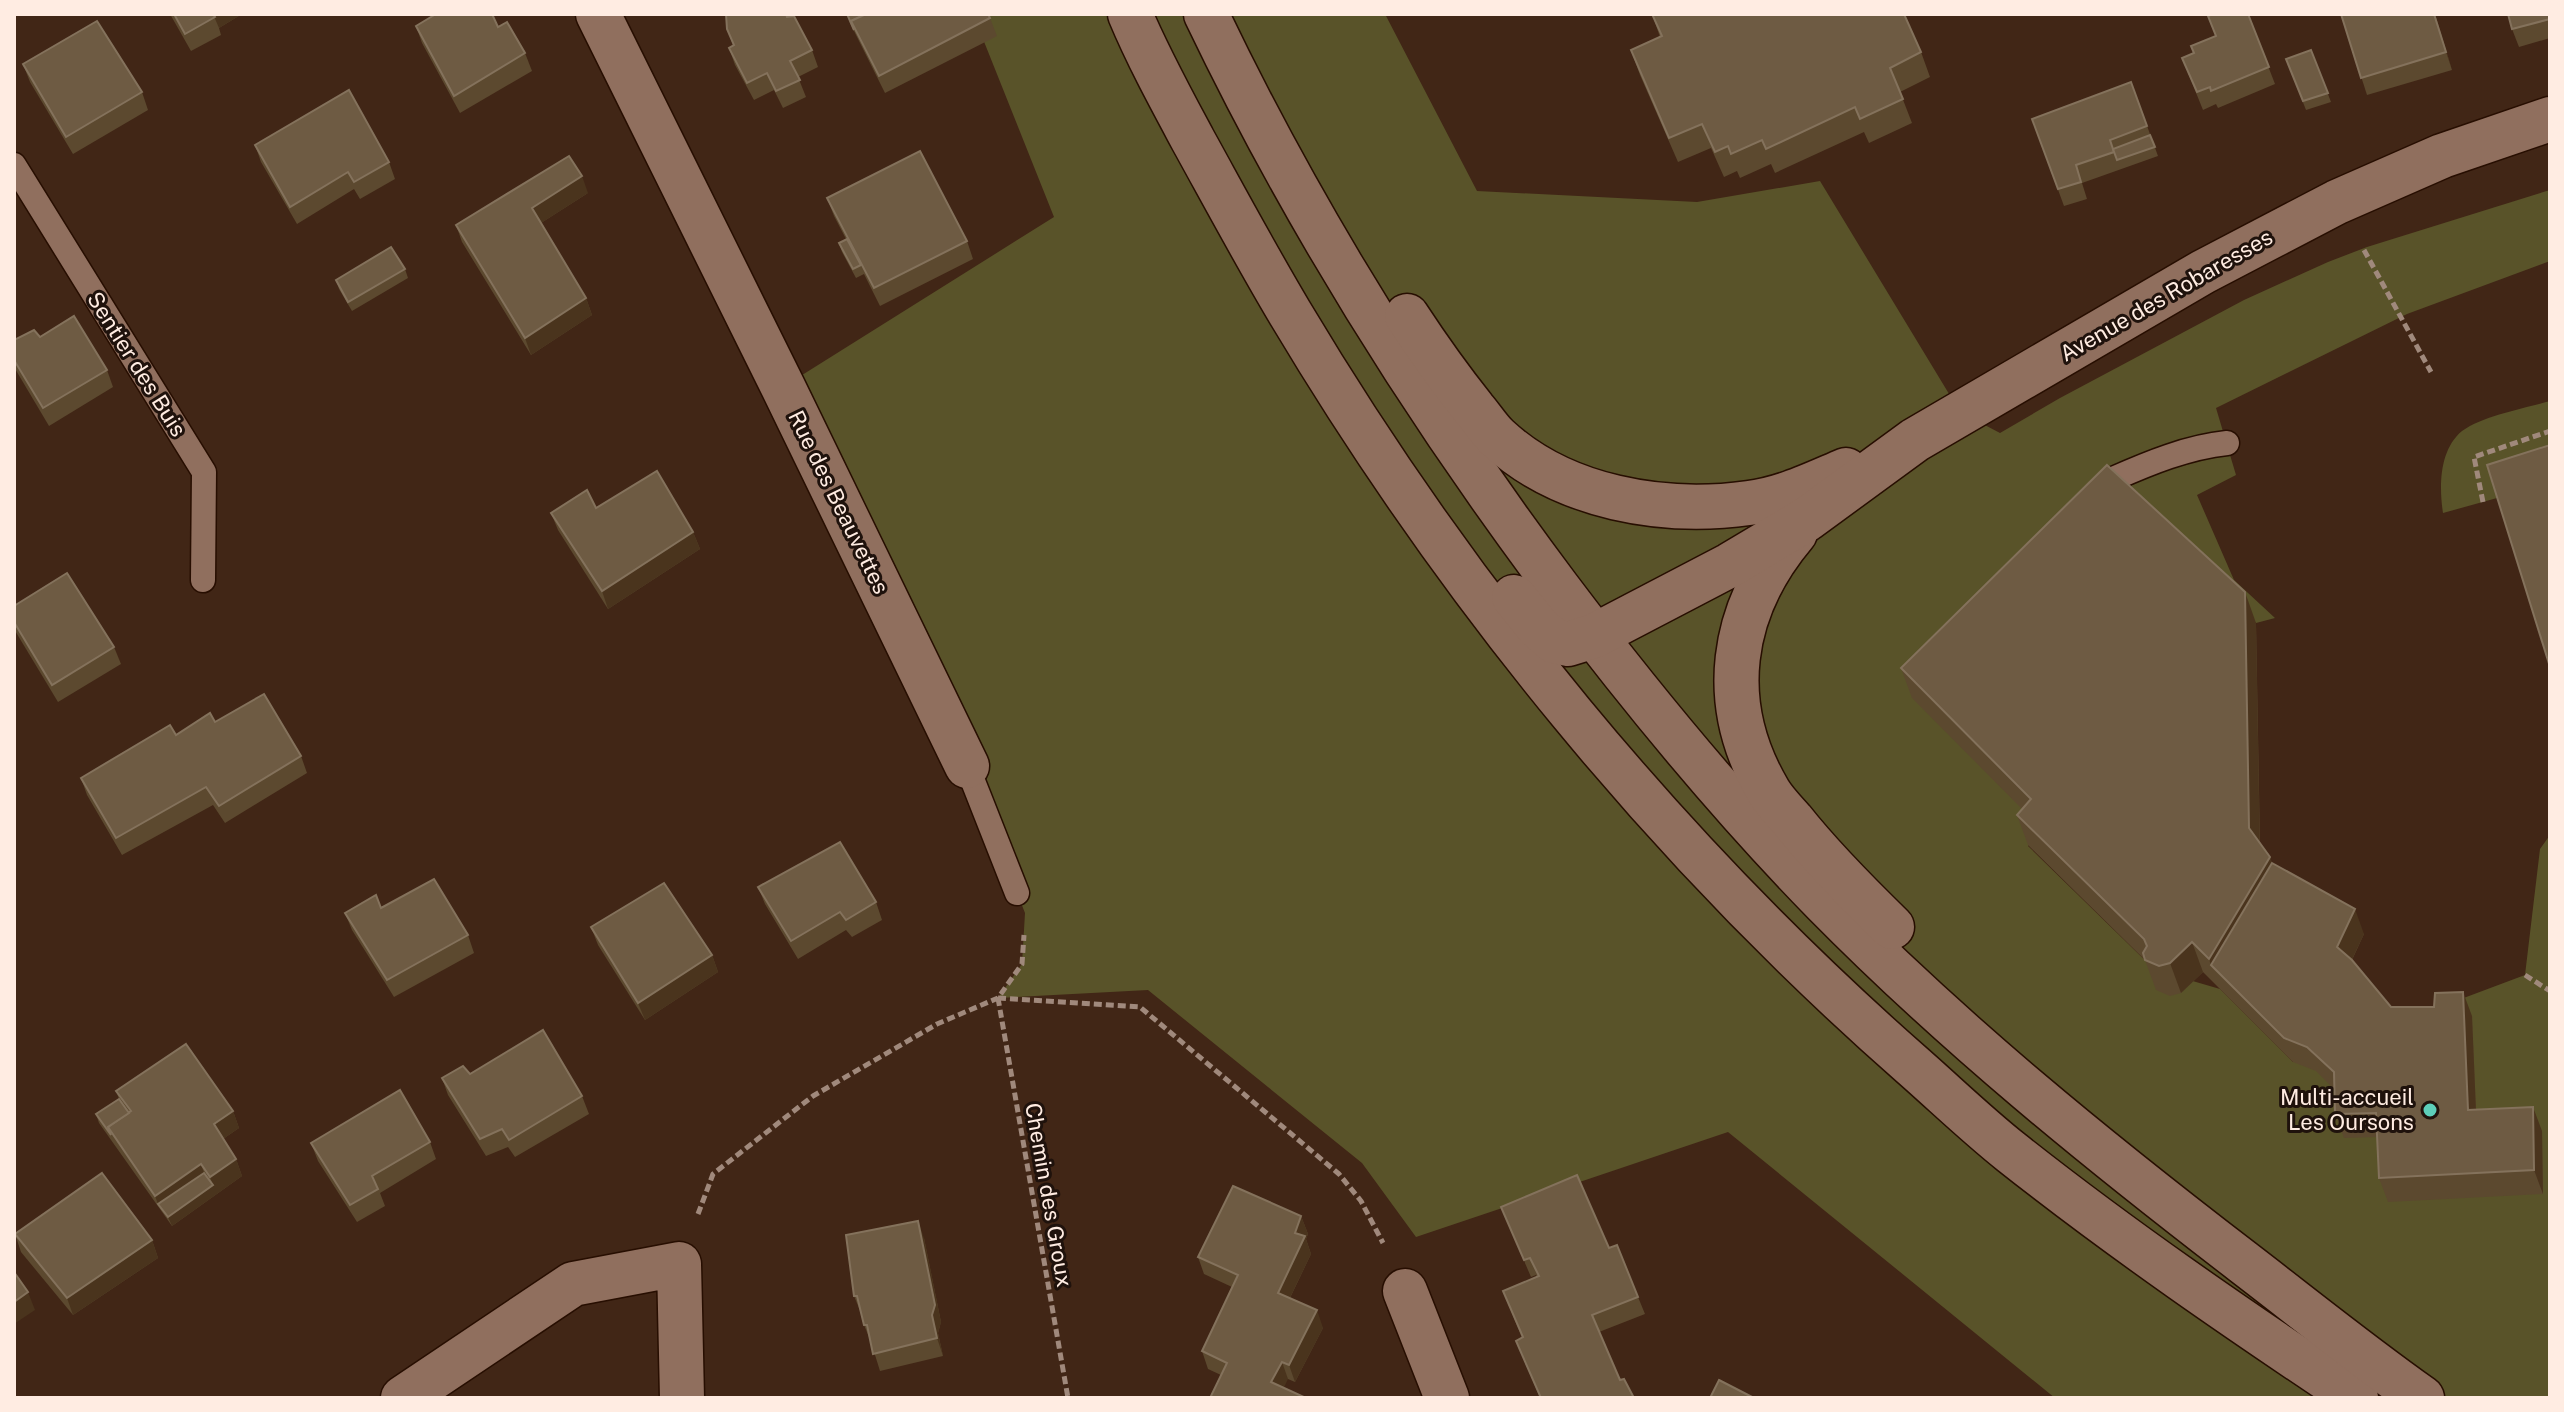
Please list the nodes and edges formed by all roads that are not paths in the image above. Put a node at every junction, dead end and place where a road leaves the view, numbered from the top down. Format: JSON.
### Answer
{"nodes":[{"id":1,"x":598,"y":14,"type":"edge"},
{"id":2,"x":1130,"y":14,"type":"edge"},
{"id":3,"x":1206,"y":14,"type":"edge"},
{"id":4,"x":1233,"y":14,"type":"edge"},
{"id":5,"x":2550,"y":119,"type":"edge"},
{"id":6,"x":14,"y":165,"type":"edge"},
{"id":7,"x":1218,"y":186,"type":"junction"},
{"id":8,"x":1915,"y":440,"type":"junction"},
{"id":9,"x":2227,"y":443,"type":"dead end"},
{"id":10,"x":2113,"y":479,"type":"edge"},
{"id":11,"x":1807,"y":519,"type":"junction"},
{"id":12,"x":203,"y":580,"type":"dead end"},
{"id":13,"x":1594,"y":636,"type":"junction"},
{"id":14,"x":967,"y":766,"type":"joint"},
{"id":15,"x":1017,"y":893,"type":"road end"},
{"id":16,"x":1405,"y":1291,"type":"road end"},
{"id":17,"x":2326,"y":1326,"type":"junction"},
{"id":18,"x":403,"y":1398,"type":"edge"},
{"id":19,"x":682,"y":1398,"type":"edge"},
{"id":20,"x":1447,"y":1398,"type":"edge"},
{"id":21,"x":2356,"y":1398,"type":"edge"},
{"id":22,"x":2422,"y":1398,"type":"edge"}],
"edges":[{"from":1,"to":14,"type":"main road","name":"Rue des Beauvettes"},
{"from":2,"to":7,"type":"main road"},
{"from":3,"to":13,"type":"main road"},
{"from":4,"to":8,"type":"main road"},
{"from":5,"to":8,"type":"main road","name":"Avenue des Robaresses"},
{"from":6,"to":12,"type":"lane","name":"Sentier des Buis"},
{"from":7,"to":13,"type":"main road"},
{"from":7,"to":21,"type":"main road"},
{"from":8,"to":11,"type":"main road","name":"Avenue des Robaresses"},
{"from":9,"to":10,"type":"lane"},
{"from":11,"to":13,"type":"main road"},
{"from":11,"to":17,"type":"main road"},
{"from":13,"to":17,"type":"main road"},
{"from":14,"to":15,"type":"lane","name":"Rue des Beauvettes"},
{"from":16,"to":20,"type":"main road"},
{"from":17,"to":22,"type":"main road"},
{"from":18,"to":19,"type":"main road"}]}
